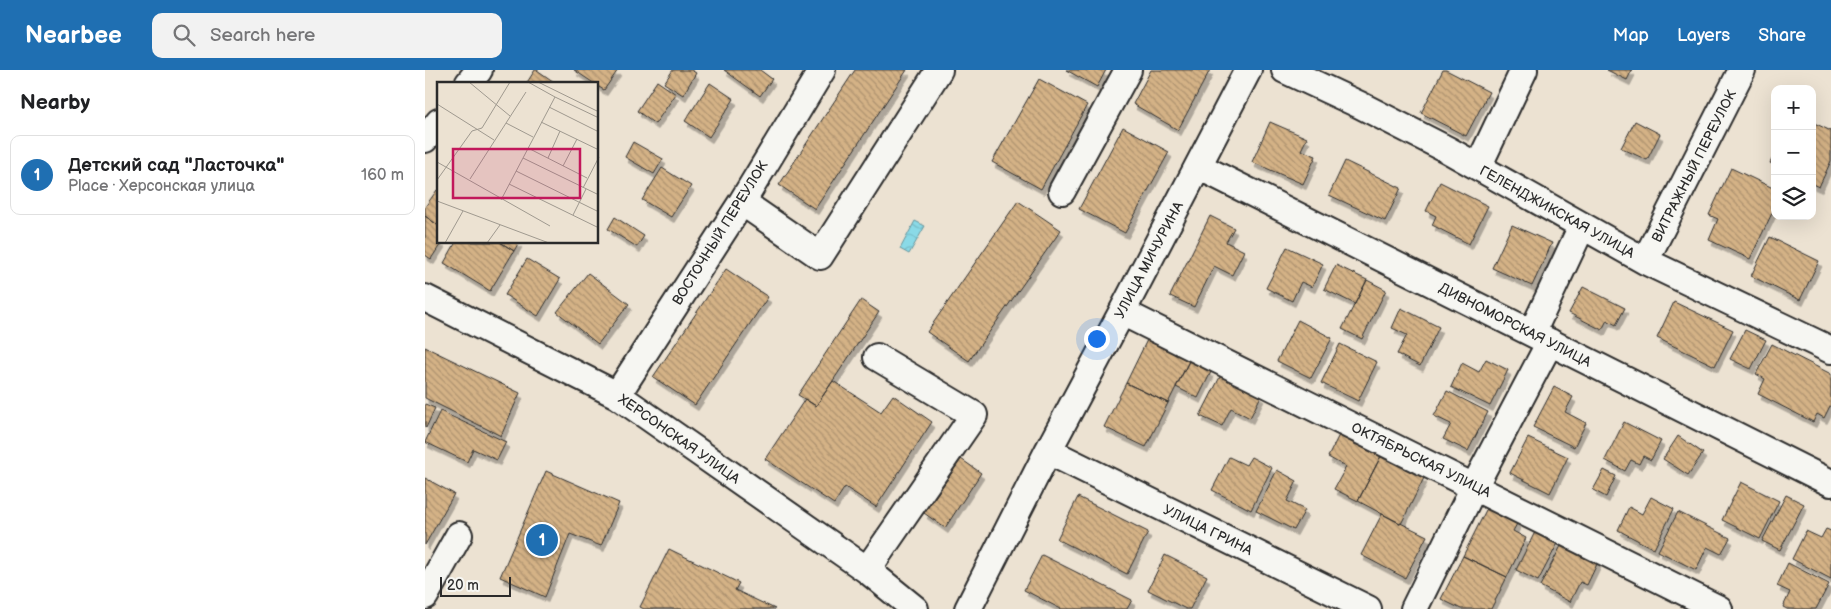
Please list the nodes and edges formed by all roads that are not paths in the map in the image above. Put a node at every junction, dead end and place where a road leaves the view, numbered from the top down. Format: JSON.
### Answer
{"nodes":[{"id":1,"x":479,"y":70,"type":"edge"},
{"id":2,"x":822,"y":70,"type":"edge"},
{"id":3,"x":939,"y":70,"type":"edge"},
{"id":4,"x":1128,"y":70,"type":"edge"},
{"id":5,"x":1248,"y":70,"type":"edge"},
{"id":6,"x":1285,"y":70,"type":"edge"},
{"id":7,"x":1524,"y":70,"type":"edge"},
{"id":8,"x":1742,"y":70,"type":"edge"},
{"id":9,"x":470,"y":82,"type":"edge"},
{"id":10,"x":437,"y":125,"type":"edge"},
{"id":11,"x":425,"y":140,"type":"edge"},
{"id":12,"x":1198,"y":166,"type":"junction"},
{"id":13,"x":1478,"y":168,"type":"junction"},
{"id":14,"x":1062,"y":191,"type":"dead end"},
{"id":15,"x":742,"y":202,"type":"junction"},
{"id":16,"x":1582,"y":226,"type":"junction"},
{"id":17,"x":1645,"y":262,"type":"junction"},
{"id":18,"x":425,"y":298,"type":"edge"},
{"id":19,"x":1122,"y":312,"type":"junction"},
{"id":20,"x":1541,"y":338,"type":"junction"},
{"id":21,"x":1831,"y":350,"type":"edge"},
{"id":22,"x":877,"y":358,"type":"dead end"},
{"id":23,"x":617,"y":395,"type":"junction"},
{"id":24,"x":1048,"y":451,"type":"junction"},
{"id":25,"x":1831,"y":483,"type":"edge"},
{"id":26,"x":1474,"y":486,"type":"junction"},
{"id":27,"x":459,"y":536,"type":"dead end"},
{"id":28,"x":867,"y":570,"type":"junction"},
{"id":29,"x":425,"y":596,"type":"edge"},
{"id":30,"x":915,"y":609,"type":"edge"},
{"id":31,"x":969,"y":609,"type":"edge"},
{"id":32,"x":1368,"y":609,"type":"edge"},
{"id":33,"x":1414,"y":609,"type":"edge"},
{"id":34,"x":1719,"y":609,"type":"edge"}],
"edges":[{"from":1,"to":9,"type":"street"},
{"from":2,"to":15,"type":"street","name":"ВОСТОЧНЫЙ ПЕРЕУЛОК"},
{"from":3,"to":15,"type":"street"},
{"from":4,"to":14,"type":"street"},
{"from":5,"to":12,"type":"street","name":"УЛИЦА МИЧУРИНА"},
{"from":6,"to":13,"type":"street","name":"ГЕЛЕНДЖИКСКАЯ УЛИЦА"},
{"from":7,"to":13,"type":"street"},
{"from":8,"to":17,"type":"street","name":"ВИТРАЖНЫЙ ПЕРЕУЛОК"},
{"from":10,"to":11,"type":"street"},
{"from":12,"to":19,"type":"street","name":"УЛИЦА МИЧУРИНА"},
{"from":12,"to":20,"type":"street","name":"ДИВНОМОРСКАЯ УЛИЦА"},
{"from":13,"to":16,"type":"street","name":"ГЕЛЕНДЖИКСКАЯ УЛИЦА"},
{"from":15,"to":23,"type":"street","name":"ВОСТОЧНЫЙ ПЕРЕУЛОК"},
{"from":16,"to":17,"type":"street","name":"ГЕЛЕНДЖИКСКАЯ УЛИЦА"},
{"from":16,"to":20,"type":"street"},
{"from":17,"to":21,"type":"street","name":"ГЕЛЕНДЖИКСКАЯ УЛИЦА"},
{"from":18,"to":23,"type":"street","name":"ХЕРСОНСКАЯ УЛИЦА"},
{"from":19,"to":24,"type":"street","name":"УЛИЦА МИЧУРИНА"},
{"from":19,"to":26,"type":"street","name":"ОКТЯБРЬСКАЯ УЛИЦА"},
{"from":20,"to":25,"type":"street","name":"ДИВНОМОРСКАЯ УЛИЦА"},
{"from":20,"to":26,"type":"street"},
{"from":22,"to":28,"type":"street"},
{"from":23,"to":28,"type":"street","name":"ХЕРСОНСКАЯ УЛИЦА"},
{"from":24,"to":31,"type":"street","name":"УЛИЦА МИЧУРИНА"},
{"from":24,"to":32,"type":"street","name":"УЛИЦА ГРИНА"},
{"from":26,"to":33,"type":"street"},
{"from":26,"to":34,"type":"street","name":"ОКТЯБРЬСКАЯ УЛИЦА"},
{"from":27,"to":29,"type":"street"},
{"from":28,"to":30,"type":"street","name":"ХЕРСОНСКАЯ УЛИЦА"}]}
